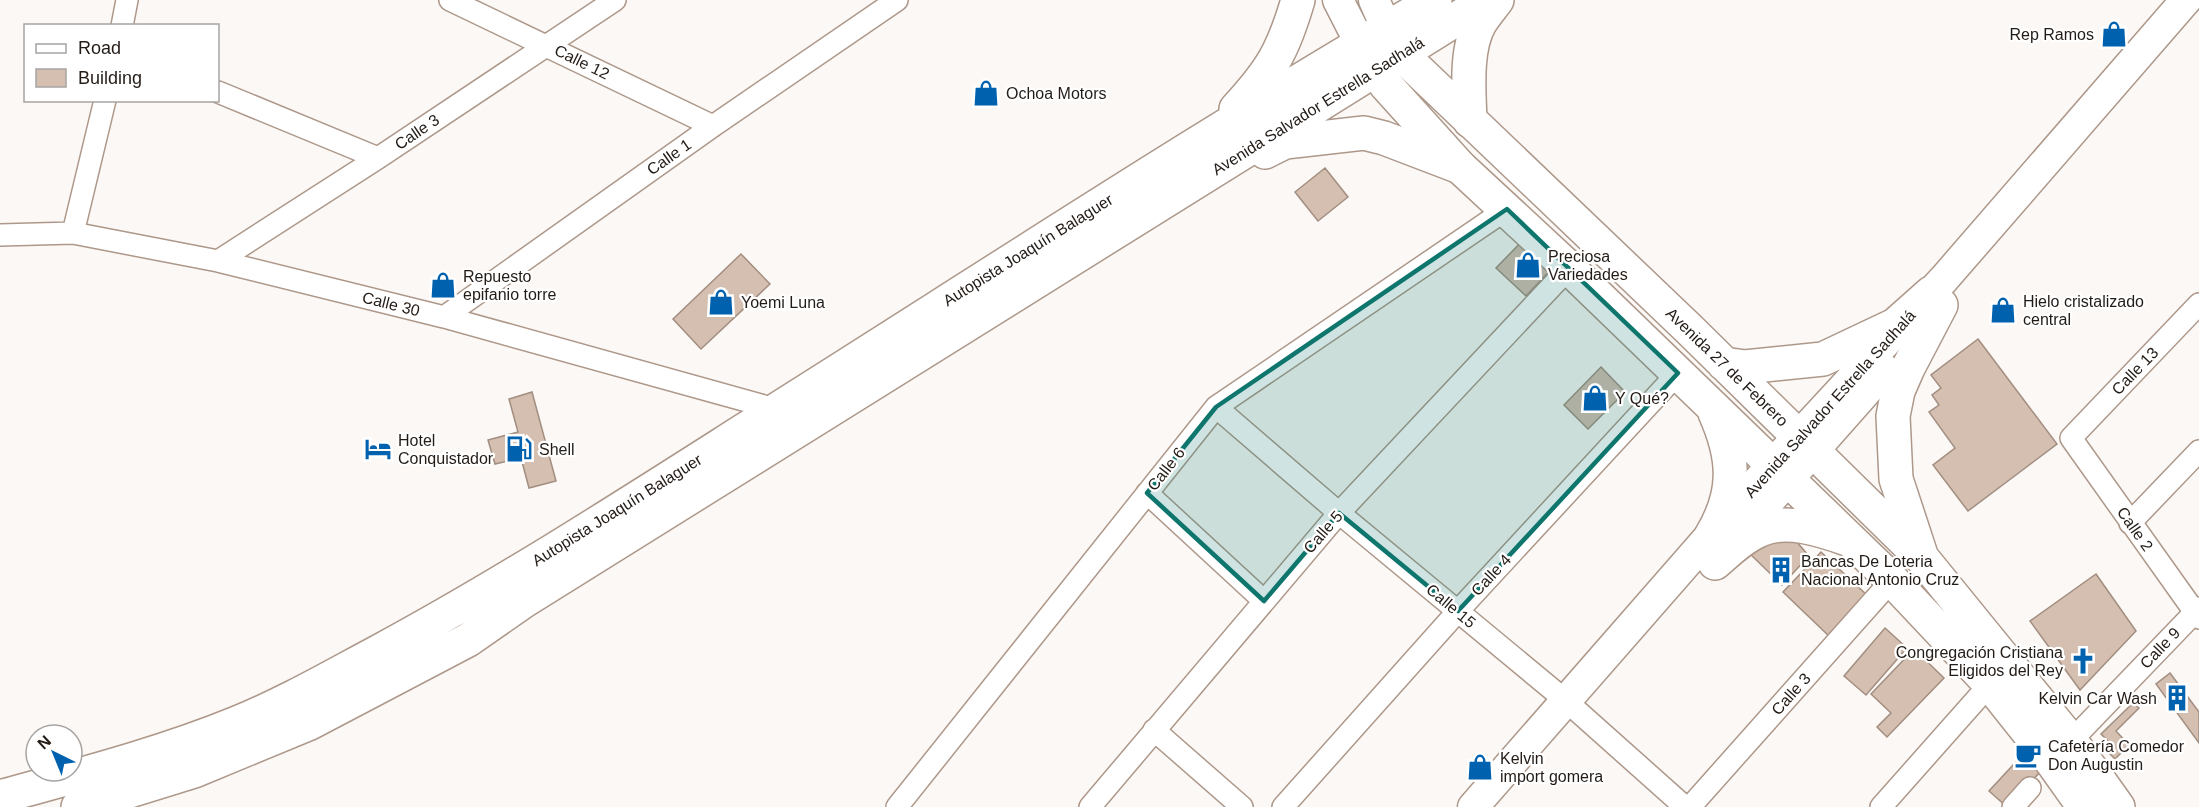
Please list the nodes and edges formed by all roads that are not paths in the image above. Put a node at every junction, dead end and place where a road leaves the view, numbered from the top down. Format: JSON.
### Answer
{"nodes":[{"id":1,"x":127,"y":0,"type":"edge"},
{"id":2,"x":450,"y":0,"type":"edge"},
{"id":3,"x":615,"y":0,"type":"edge"},
{"id":4,"x":897,"y":0,"type":"edge"},
{"id":5,"x":1298,"y":0,"type":"edge"},
{"id":6,"x":1338,"y":0,"type":"edge"},
{"id":7,"x":1435,"y":0,"type":"edge"},
{"id":8,"x":1487,"y":0,"type":"edge"},
{"id":9,"x":1497,"y":0,"type":"edge"},
{"id":10,"x":2186,"y":0,"type":"edge"},
{"id":11,"x":2199,"y":11,"type":"edge"},
{"id":12,"x":122,"y":24,"type":"edge"},
{"id":13,"x":1380,"y":40,"type":"edge"},
{"id":14,"x":547,"y":45,"type":"junction"},
{"id":15,"x":219,"y":92,"type":"edge"},
{"id":16,"x":105,"y":102,"type":"edge"},
{"id":17,"x":1470,"y":121,"type":"junction"},
{"id":18,"x":712,"y":126,"type":"junction"},
{"id":19,"x":1196,"y":144,"type":"junction"},
{"id":20,"x":378,"y":158,"type":"junction"},
{"id":21,"x":1460,"y":167,"type":"junction"},
{"id":22,"x":1507,"y":209,"type":"junction"},
{"id":23,"x":1149,"y":211,"type":"junction"},
{"id":24,"x":73,"y":233,"type":"junction"},
{"id":25,"x":3,"y":238,"type":"edge"},
{"id":26,"x":218,"y":261,"type":"junction"},
{"id":27,"x":1569,"y":268,"type":"junction"},
{"id":28,"x":1936,"y":299,"type":"junction"},
{"id":29,"x":2199,"y":304,"type":"edge"},
{"id":30,"x":444,"y":317,"type":"junction"},
{"id":31,"x":1724,"y":364,"type":"junction"},
{"id":32,"x":1678,"y":373,"type":"junction"},
{"id":33,"x":1216,"y":407,"type":"junction"},
{"id":34,"x":1713,"y":408,"type":"junction"},
{"id":35,"x":775,"y":411,"type":"junction"},
{"id":36,"x":2071,"y":438,"type":"joint"},
{"id":37,"x":1806,"y":444,"type":"junction"},
{"id":38,"x":2199,"y":451,"type":"edge"},
{"id":39,"x":1780,"y":473,"type":"junction"},
{"id":40,"x":1147,"y":493,"type":"junction"},
{"id":41,"x":1339,"y":513,"type":"junction"},
{"id":42,"x":2130,"y":523,"type":"junction"},
{"id":43,"x":1848,"y":539,"type":"junction"},
{"id":44,"x":1713,"y":549,"type":"junction"},
{"id":45,"x":1923,"y":559,"type":"junction"},
{"id":46,"x":1892,"y":580,"type":"junction"},
{"id":47,"x":1264,"y":601,"type":"junction"},
{"id":48,"x":1458,"y":611,"type":"junction"},
{"id":49,"x":2198,"y":613,"type":"edge"},
{"id":50,"x":1990,"y":684,"type":"junction"},
{"id":51,"x":1572,"y":706,"type":"junction"},
{"id":52,"x":1154,"y":730,"type":"junction"},
{"id":53,"x":2071,"y":741,"type":"junction"},
{"id":54,"x":2030,"y":788,"type":"dead end"},
{"id":55,"x":0,"y":797,"type":"edge"},
{"id":56,"x":2103,"y":804,"type":"edge"},
{"id":57,"x":78,"y":807,"type":"edge"},
{"id":58,"x":897,"y":807,"type":"edge"},
{"id":59,"x":1090,"y":807,"type":"edge"},
{"id":60,"x":1242,"y":807,"type":"edge"},
{"id":61,"x":1283,"y":807,"type":"edge"},
{"id":62,"x":1473,"y":807,"type":"edge"},
{"id":63,"x":1496,"y":807,"type":"edge"},
{"id":64,"x":1685,"y":807,"type":"edge"},
{"id":65,"x":1690,"y":807,"type":"edge"},
{"id":66,"x":1881,"y":807,"type":"edge"},
{"id":67,"x":2013,"y":807,"type":"edge"}],
"edges":[{"from":1,"to":12,"type":"street"},
{"from":2,"to":14,"type":"street","name":"Calle 12"},
{"from":3,"to":14,"type":"street","name":"Calle 3"},
{"from":4,"to":18,"type":"street","name":"Calle 1"},
{"from":5,"to":19,"type":"main road"},
{"from":6,"to":13,"type":"main road"},
{"from":7,"to":13,"type":"main road","name":"Avenida Salvador Estrella Sadhalá"},
{"from":8,"to":13,"type":"main road","name":"Avenida Salvador Estrella Sadhalá"},
{"from":9,"to":17,"type":"main road"},
{"from":10,"to":28,"type":"main road","name":"Avenida Salvador Estrella Sadhalá"},
{"from":11,"to":28,"type":"main road","name":"Avenida Salvador Estrella Sadhalá"},
{"from":13,"to":17,"type":"main road","name":"Avenida 27 de Febrero"},
{"from":13,"to":19,"type":"main road","name":"Avenida Salvador Estrella Sadhalá"},
{"from":13,"to":21,"type":"main road","name":"Avenida 27 de Febrero"},
{"from":13,"to":23,"type":"main road","name":"Avenida Salvador Estrella Sadhalá"},
{"from":14,"to":18,"type":"street","name":"Calle 12"},
{"from":14,"to":20,"type":"street","name":"Calle 3"},
{"from":15,"to":20,"type":"street"},
{"from":16,"to":24,"type":"street"},
{"from":17,"to":31,"type":"main road","name":"Avenida 27 de Febrero"},
{"from":18,"to":30,"type":"street","name":"Calle 1"},
{"from":19,"to":35,"type":"main road","name":"Autopista Joaquín Balaguer"},
{"from":20,"to":26,"type":"street","name":"Calle 3"},
{"from":21,"to":22,"type":"main road","name":"Avenida 27 de Febrero"},
{"from":21,"to":23,"type":"main road"},
{"from":22,"to":27,"type":"main road","name":"Avenida 27 de Febrero"},
{"from":22,"to":33,"type":"street","name":"Calle 6"},
{"from":23,"to":57,"type":"main road","name":"Autopista Joaquín Balaguer"},
{"from":24,"to":25,"type":"street","name":"Calle 30"},
{"from":24,"to":26,"type":"street","name":"Calle 30"},
{"from":26,"to":30,"type":"street","name":"Calle 30"},
{"from":27,"to":32,"type":"main road","name":"Avenida 27 de Febrero"},
{"from":27,"to":41,"type":"street","name":"Calle 5"},
{"from":28,"to":31,"type":"main road"},
{"from":28,"to":37,"type":"main road","name":"Avenida Salvador Estrella Sadhalá"},
{"from":28,"to":45,"type":"main road"},
{"from":29,"to":36,"type":"street","name":"Calle 13"},
{"from":30,"to":35,"type":"street","name":"Calle 30"},
{"from":31,"to":37,"type":"main road","name":"Avenida 27 de Febrero"},
{"from":32,"to":34,"type":"main road","name":"Avenida 27 de Febrero"},
{"from":32,"to":48,"type":"street","name":"Calle 4"},
{"from":33,"to":40,"type":"street","name":"Calle 6"},
{"from":33,"to":41,"type":"street","name":"Calle 15"},
{"from":34,"to":39,"type":"main road","name":"Avenida 27 de Febrero"},
{"from":34,"to":44,"type":"main road"},
{"from":35,"to":55,"type":"main road","name":"Autopista Joaquín Balaguer"},
{"from":36,"to":42,"type":"street","name":"Calle 2"},
{"from":37,"to":39,"type":"main road","name":"Avenida Salvador Estrella Sadhalá"},
{"from":37,"to":45,"type":"main road","name":"Avenida 27 de Febrero"},
{"from":38,"to":42,"type":"street"},
{"from":39,"to":43,"type":"main road","name":"Avenida 27 de Febrero"},
{"from":39,"to":44,"type":"main road","name":"Avenida Salvador Estrella Sadhalá"},
{"from":40,"to":47,"type":"street"},
{"from":40,"to":58,"type":"street","name":"Calle 6"},
{"from":41,"to":47,"type":"street","name":"Calle 5"},
{"from":41,"to":48,"type":"street","name":"Calle 15"},
{"from":42,"to":49,"type":"street","name":"Calle 2"},
{"from":43,"to":44,"type":"main road"},
{"from":43,"to":46,"type":"main road","name":"Avenida 27 de Febrero"},
{"from":44,"to":51,"type":"main road","name":"Avenida Salvador Estrella Sadhalá"},
{"from":45,"to":53,"type":"main road","name":"Avenida 27 de Febrero"},
{"from":46,"to":50,"type":"main road","name":"Avenida 27 de Febrero"},
{"from":46,"to":65,"type":"street","name":"Calle 3"},
{"from":47,"to":52,"type":"street","name":"Calle 5"},
{"from":48,"to":51,"type":"street","name":"Calle 15"},
{"from":48,"to":61,"type":"street","name":"Calle 4"},
{"from":49,"to":53,"type":"street","name":"Calle 9"},
{"from":50,"to":56,"type":"main road","name":"Avenida 27 de Febrero"},
{"from":50,"to":66,"type":"street"},
{"from":51,"to":62,"type":"main road","name":"Avenida Salvador Estrella Sadhalá"},
{"from":51,"to":63,"type":"main road","name":"Avenida Salvador Estrella Sadhalá"},
{"from":51,"to":64,"type":"street","name":"Calle 15"},
{"from":52,"to":59,"type":"street","name":"Calle 5"},
{"from":52,"to":60,"type":"street"},
{"from":53,"to":56,"type":"main road","name":"Avenida 27 de Febrero"},
{"from":54,"to":67,"type":"street"}]}
